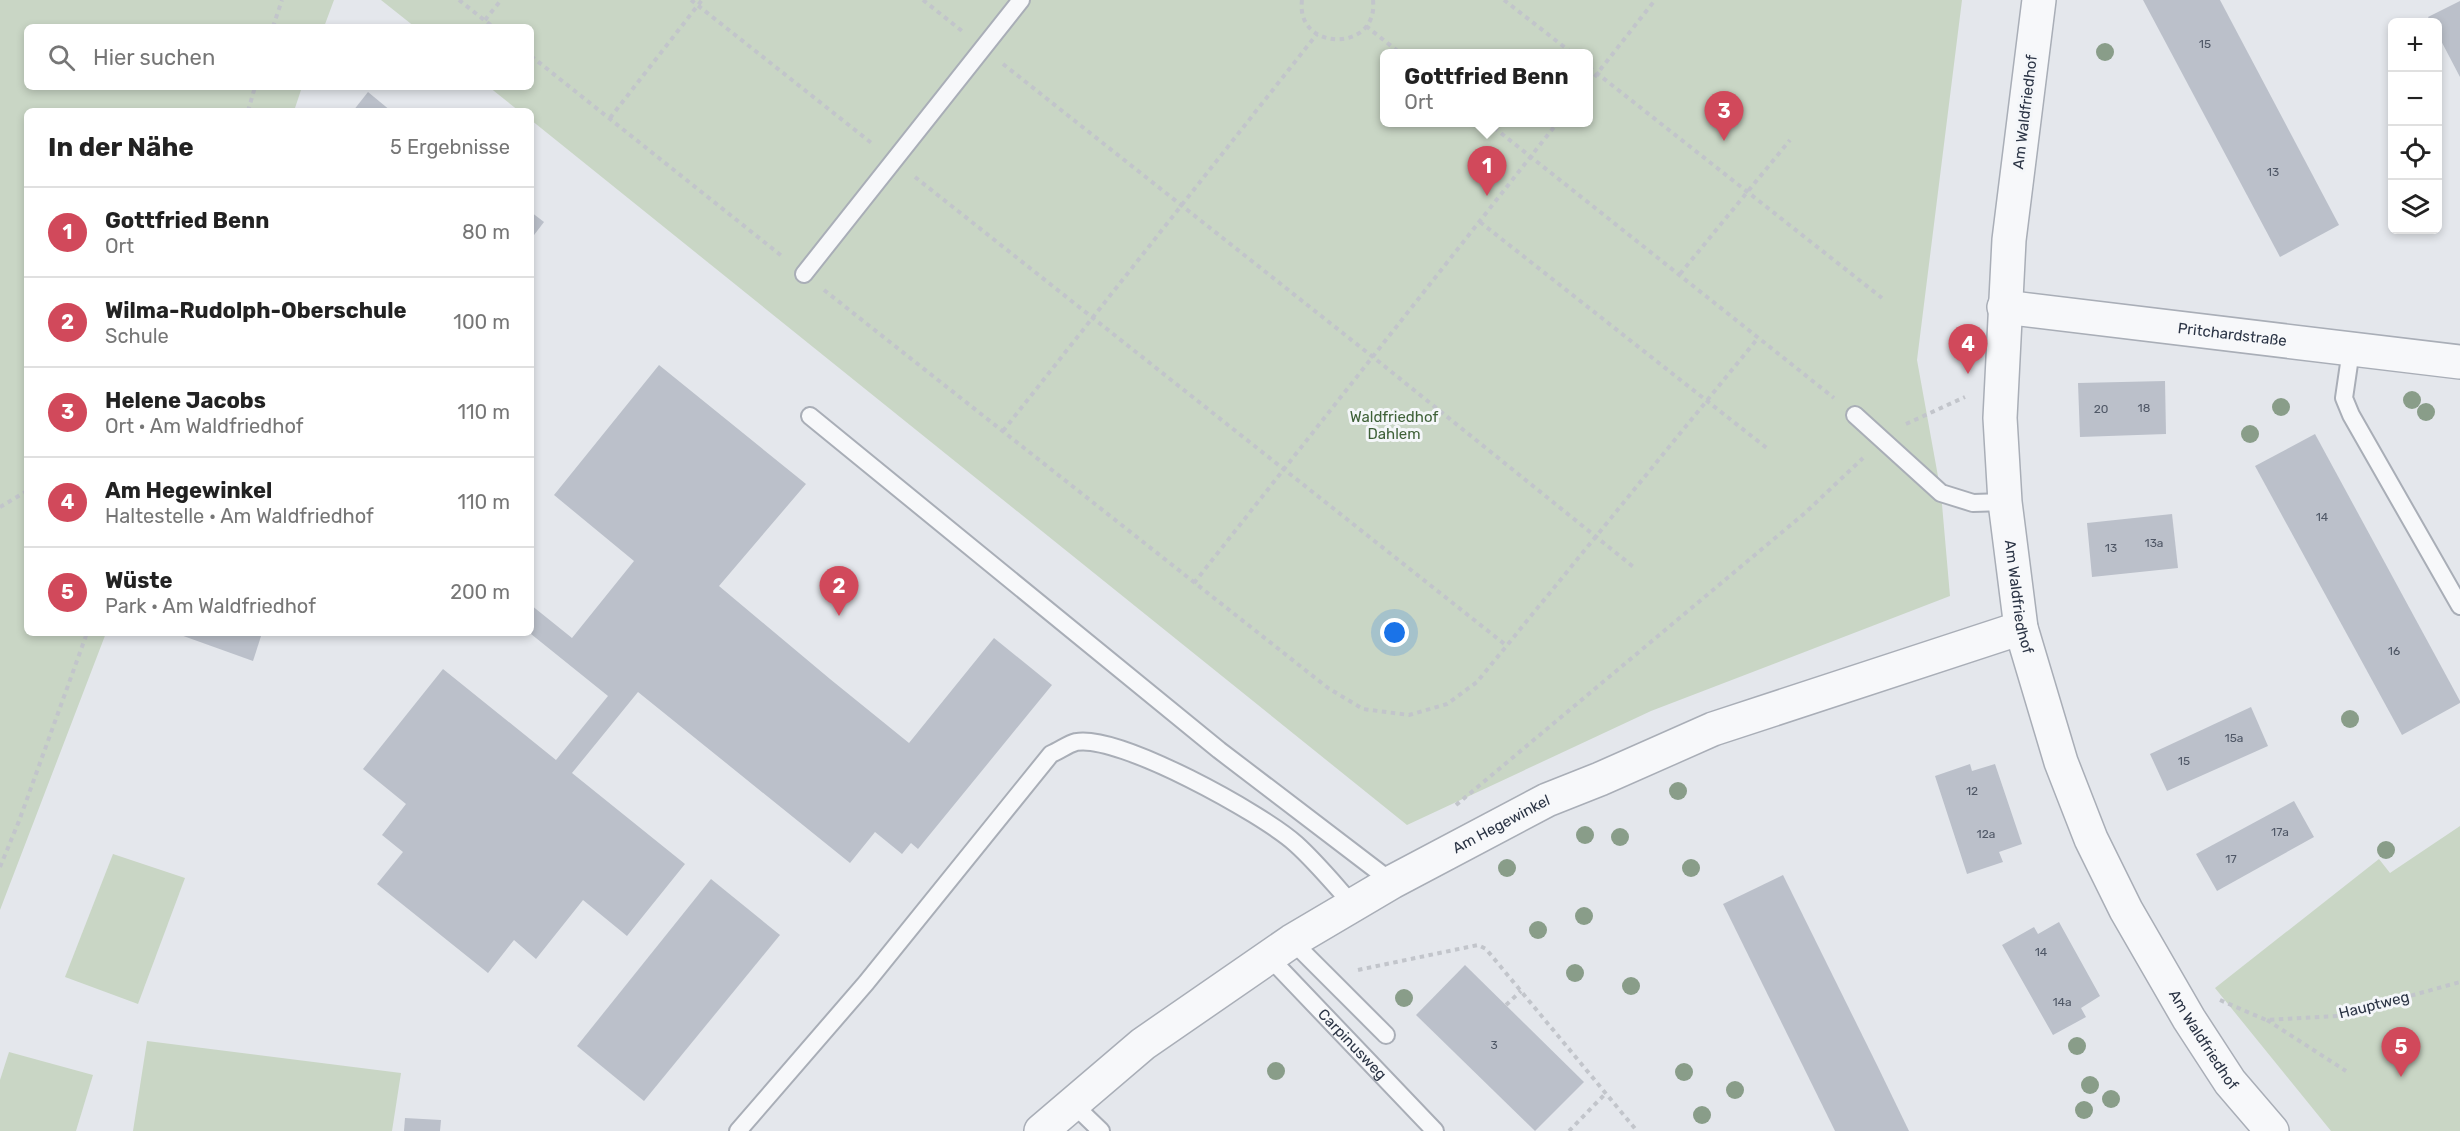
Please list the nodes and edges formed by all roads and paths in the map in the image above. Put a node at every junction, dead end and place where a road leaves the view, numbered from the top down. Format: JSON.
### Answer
{"nodes":[{"id":1,"x":282,"y":0,"type":"edge"},
{"id":2,"x":459,"y":0,"type":"edge"},
{"id":3,"x":501,"y":0,"type":"edge"},
{"id":4,"x":691,"y":0,"type":"edge"},
{"id":5,"x":702,"y":0,"type":"edge"},
{"id":6,"x":922,"y":0,"type":"edge"},
{"id":7,"x":1021,"y":0,"type":"edge"},
{"id":8,"x":1302,"y":0,"type":"edge"},
{"id":9,"x":1373,"y":0,"type":"edge"},
{"id":10,"x":1504,"y":0,"type":"edge"},
{"id":11,"x":1655,"y":0,"type":"edge"},
{"id":12,"x":2039,"y":0,"type":"edge"},
{"id":13,"x":698,"y":5,"type":"junction"},
{"id":14,"x":485,"y":20,"type":"junction"},
{"id":15,"x":274,"y":24,"type":"edge"},
{"id":16,"x":490,"y":24,"type":"edge"},
{"id":17,"x":1366,"y":26,"type":"junction"},
{"id":18,"x":1317,"y":34,"type":"junction"},
{"id":19,"x":983,"y":48,"type":"junction"},
{"id":20,"x":1394,"y":49,"type":"edge"},
{"id":21,"x":1566,"y":49,"type":"edge"},
{"id":22,"x":534,"y":58,"type":"edge"},
{"id":23,"x":1593,"y":70,"type":"edge"},
{"id":24,"x":1597,"y":74,"type":"junction"},
{"id":25,"x":1593,"y":79,"type":"edge"},
{"id":26,"x":254,"y":90,"type":"edge"},
{"id":27,"x":250,"y":108,"type":"edge"},
{"id":28,"x":610,"y":118,"type":"junction"},
{"id":29,"x":1492,"y":127,"type":"edge"},
{"id":30,"x":1555,"y":127,"type":"edge"},
{"id":31,"x":1790,"y":140,"type":"dead end"},
{"id":32,"x":1531,"y":157,"type":"junction"},
{"id":33,"x":894,"y":161,"type":"junction"},
{"id":34,"x":1748,"y":192,"type":"junction"},
{"id":35,"x":1182,"y":205,"type":"junction"},
{"id":36,"x":1479,"y":222,"type":"junction"},
{"id":37,"x":804,"y":274,"type":"junction"},
{"id":38,"x":1680,"y":274,"type":"junction"},
{"id":39,"x":1882,"y":298,"type":"dead end"},
{"id":40,"x":2004,"y":307,"type":"junction"},
{"id":41,"x":1093,"y":318,"type":"junction"},
{"id":42,"x":1758,"y":338,"type":"junction"},
{"id":43,"x":2351,"y":350,"type":"junction"},
{"id":44,"x":1373,"y":357,"type":"junction"},
{"id":45,"x":2460,"y":362,"type":"edge"},
{"id":46,"x":1974,"y":393,"type":"dead end"},
{"id":47,"x":1705,"y":400,"type":"junction"},
{"id":48,"x":1855,"y":415,"type":"joint"},
{"id":49,"x":810,"y":416,"type":"dead end"},
{"id":50,"x":1003,"y":432,"type":"junction"},
{"id":51,"x":1882,"y":440,"type":"junction"},
{"id":52,"x":1768,"y":449,"type":"dead end"},
{"id":53,"x":1284,"y":469,"type":"junction"},
{"id":54,"x":24,"y":493,"type":"edge"},
{"id":55,"x":2005,"y":502,"type":"junction"},
{"id":56,"x":0,"y":507,"type":"edge"},
{"id":57,"x":1596,"y":537,"type":"junction"},
{"id":58,"x":1636,"y":569,"type":"dead end"},
{"id":59,"x":1194,"y":582,"type":"junction"},
{"id":60,"x":2460,"y":606,"type":"edge"},
{"id":61,"x":2021,"y":628,"type":"junction"},
{"id":62,"x":86,"y":636,"type":"edge"},
{"id":63,"x":1507,"y":646,"type":"junction"},
{"id":64,"x":1449,"y":810,"type":"dead end"},
{"id":65,"x":0,"y":867,"type":"edge"},
{"id":66,"x":1392,"y":882,"type":"junction"},
{"id":67,"x":1352,"y":904,"type":"junction"},
{"id":68,"x":1280,"y":949,"type":"junction"},
{"id":69,"x":1351,"y":974,"type":"dead end"},
{"id":70,"x":2460,"y":982,"type":"edge"},
{"id":71,"x":1521,"y":991,"type":"junction"},
{"id":72,"x":2219,"y":1000,"type":"dead end"},
{"id":73,"x":1506,"y":1005,"type":"dead end"},
{"id":74,"x":2266,"y":1020,"type":"junction"},
{"id":75,"x":1386,"y":1035,"type":"dead end"},
{"id":76,"x":2346,"y":1071,"type":"dead end"},
{"id":77,"x":1606,"y":1094,"type":"junction"},
{"id":78,"x":1072,"y":1104,"type":"junction"},
{"id":79,"x":738,"y":1131,"type":"edge"},
{"id":80,"x":1041,"y":1131,"type":"edge"},
{"id":81,"x":1101,"y":1131,"type":"edge"},
{"id":82,"x":1435,"y":1131,"type":"edge"},
{"id":83,"x":1569,"y":1131,"type":"edge"},
{"id":84,"x":1637,"y":1131,"type":"edge"},
{"id":85,"x":2272,"y":1131,"type":"edge"}],
"edges":[{"from":1,"to":15,"type":"path"},
{"from":2,"to":14,"type":"path"},
{"from":3,"to":14,"type":"path"},
{"from":4,"to":13,"type":"path"},
{"from":5,"to":13,"type":"path"},
{"from":6,"to":19,"type":"path"},
{"from":7,"to":19,"type":"lane"},
{"from":8,"to":18,"type":"path"},
{"from":9,"to":17,"type":"path"},
{"from":10,"to":21,"type":"path"},
{"from":11,"to":24,"type":"path"},
{"from":12,"to":40,"type":"street","name":"Am Waldfriedhof"},
{"from":13,"to":28,"type":"path"},
{"from":13,"to":33,"type":"path"},
{"from":14,"to":16,"type":"path"},
{"from":17,"to":18,"type":"path"},
{"from":17,"to":20,"type":"path"},
{"from":18,"to":35,"type":"path"},
{"from":19,"to":33,"type":"lane"},
{"from":19,"to":35,"type":"path"},
{"from":22,"to":28,"type":"path"},
{"from":23,"to":24,"type":"path"},
{"from":24,"to":25,"type":"path"},
{"from":24,"to":34,"type":"path"},
{"from":26,"to":27,"type":"path"},
{"from":28,"to":37,"type":"path"},
{"from":29,"to":32,"type":"path"},
{"from":30,"to":32,"type":"path"},
{"from":31,"to":34,"type":"path"},
{"from":32,"to":36,"type":"path"},
{"from":32,"to":38,"type":"path"},
{"from":33,"to":37,"type":"lane"},
{"from":33,"to":41,"type":"path"},
{"from":34,"to":38,"type":"path"},
{"from":34,"to":39,"type":"path"},
{"from":35,"to":41,"type":"path"},
{"from":35,"to":44,"type":"path"},
{"from":36,"to":44,"type":"path"},
{"from":36,"to":47,"type":"path"},
{"from":37,"to":50,"type":"path"},
{"from":38,"to":42,"type":"path"},
{"from":40,"to":43,"type":"street","name":"Pritchardstraße"},
{"from":40,"to":55,"type":"street","name":"Am Waldfriedhof"},
{"from":41,"to":50,"type":"path"},
{"from":41,"to":53,"type":"path"},
{"from":42,"to":47,"type":"path"},
{"from":42,"to":48,"type":"path"},
{"from":43,"to":45,"type":"street","name":"Pritchardstraße"},
{"from":43,"to":60,"type":"lane"},
{"from":44,"to":53,"type":"path"},
{"from":44,"to":57,"type":"path"},
{"from":46,"to":51,"type":"path"},
{"from":47,"to":52,"type":"path"},
{"from":47,"to":57,"type":"path"},
{"from":48,"to":51,"type":"lane"},
{"from":49,"to":66,"type":"lane"},
{"from":50,"to":59,"type":"path"},
{"from":51,"to":55,"type":"lane"},
{"from":51,"to":64,"type":"path"},
{"from":53,"to":59,"type":"path"},
{"from":53,"to":63,"type":"path"},
{"from":54,"to":56,"type":"path"},
{"from":55,"to":61,"type":"street","name":"Am Waldfriedhof"},
{"from":57,"to":58,"type":"path"},
{"from":57,"to":63,"type":"path"},
{"from":59,"to":63,"type":"path"},
{"from":61,"to":66,"type":"street","name":"Am Hegewinkel"},
{"from":61,"to":85,"type":"street","name":"Am Waldfriedhof"},
{"from":62,"to":65,"type":"path"},
{"from":66,"to":67,"type":"street","name":"Am Hegewinkel"},
{"from":67,"to":68,"type":"street","name":"Am Hegewinkel"},
{"from":67,"to":79,"type":"lane"},
{"from":68,"to":75,"type":"lane"},
{"from":68,"to":78,"type":"street","name":"Am Hegewinkel"},
{"from":68,"to":82,"type":"lane","name":"Carpinusweg"},
{"from":69,"to":71,"type":"path"},
{"from":70,"to":74,"type":"path","name":"Hauptweg"},
{"from":71,"to":73,"type":"path"},
{"from":71,"to":77,"type":"path"},
{"from":72,"to":74,"type":"path","name":"Hauptweg"},
{"from":74,"to":76,"type":"path"},
{"from":77,"to":83,"type":"path"},
{"from":77,"to":84,"type":"path"},
{"from":78,"to":80,"type":"street","name":"Am Hegewinkel"},
{"from":78,"to":81,"type":"lane"}]}
